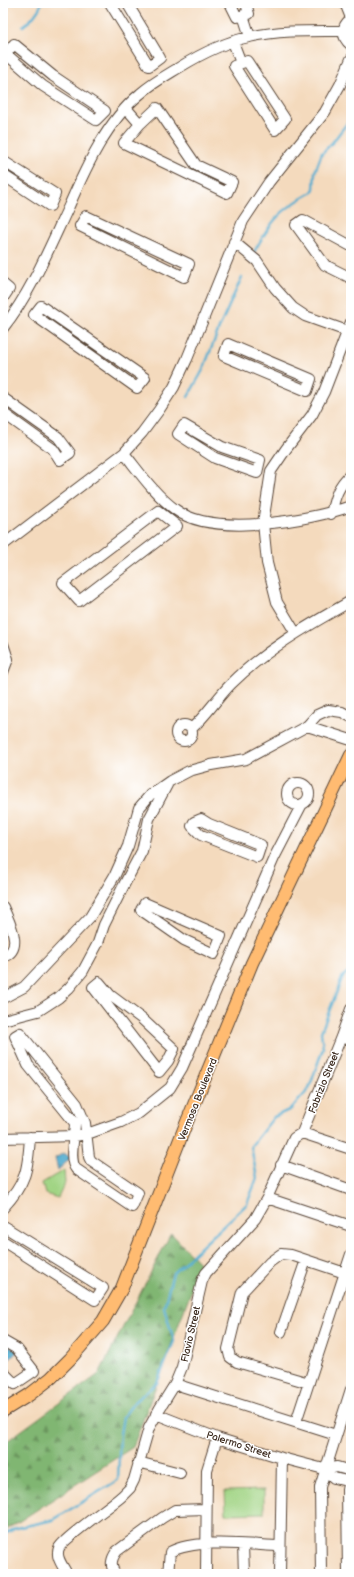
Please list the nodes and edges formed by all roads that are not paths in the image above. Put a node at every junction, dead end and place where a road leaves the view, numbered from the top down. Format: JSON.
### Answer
{"nodes":[{"id":1,"x":110,"y":3,"type":"edge"},
{"id":2,"x":127,"y":3,"type":"edge"},
{"id":3,"x":230,"y":3,"type":"edge"},
{"id":4,"x":246,"y":3,"type":"edge"},
{"id":5,"x":345,"y":3,"type":"edge"},
{"id":6,"x":243,"y":15,"type":"junction"},
{"id":7,"x":351,"y":18,"type":"edge"},
{"id":8,"x":343,"y":31,"type":"junction"},
{"id":9,"x":250,"y":37,"type":"junction"},
{"id":10,"x":233,"y":42,"type":"junction"},
{"id":11,"x":351,"y":45,"type":"edge"},
{"id":12,"x":351,"y":59,"type":"edge"},
{"id":13,"x":155,"y":63,"type":"junction"},
{"id":14,"x":241,"y":63,"type":"junction"},
{"id":15,"x":163,"y":77,"type":"junction"},
{"id":16,"x":126,"y":108,"type":"junction"},
{"id":17,"x":100,"y":115,"type":"junction"},
{"id":18,"x":113,"y":124,"type":"junction"},
{"id":19,"x":140,"y":124,"type":"junction"},
{"id":20,"x":3,"y":161,"type":"edge"},
{"id":21,"x":3,"y":175,"type":"edge"},
{"id":22,"x":52,"y":200,"type":"junction"},
{"id":23,"x":67,"y":210,"type":"junction"},
{"id":24,"x":83,"y":220,"type":"junction"},
{"id":25,"x":234,"y":242,"type":"junction"},
{"id":26,"x":351,"y":246,"type":"edge"},
{"id":27,"x":351,"y":278,"type":"edge"},
{"id":28,"x":4,"y":292,"type":"edge"},
{"id":29,"x":22,"y":301,"type":"junction"},
{"id":30,"x":38,"y":310,"type":"junction"},
{"id":31,"x":349,"y":326,"type":"edge"},
{"id":32,"x":3,"y":328,"type":"edge"},
{"id":33,"x":310,"y":385,"type":"junction"},
{"id":34,"x":324,"y":392,"type":"junction"},
{"id":35,"x":3,"y":398,"type":"edge"},
{"id":36,"x":3,"y":413,"type":"edge"},
{"id":37,"x":124,"y":453,"type":"junction"},
{"id":38,"x":259,"y":467,"type":"junction"},
{"id":39,"x":271,"y":471,"type":"junction"},
{"id":40,"x":351,"y":474,"type":"edge"},
{"id":41,"x":351,"y":506,"type":"edge"},
{"id":42,"x":176,"y":510,"type":"junction"},
{"id":43,"x":331,"y":514,"type":"junction"},
{"id":44,"x":167,"y":517,"type":"junction"},
{"id":45,"x":263,"y":523,"type":"junction"},
{"id":46,"x":5,"y":544,"type":"edge"},
{"id":47,"x":351,"y":601,"type":"edge"},
{"id":48,"x":295,"y":632,"type":"junction"},
{"id":49,"x":3,"y":644,"type":"edge"},
{"id":50,"x":3,"y":672,"type":"edge"},
{"id":51,"x":351,"y":717,"type":"edge"},
{"id":52,"x":307,"y":726,"type":"junction"},
{"id":53,"x":191,"y":729,"type":"dead end"},
{"id":54,"x":351,"y":740,"type":"edge"},
{"id":55,"x":351,"y":755,"type":"edge"},
{"id":56,"x":170,"y":781,"type":"junction"},
{"id":57,"x":302,"y":804,"type":"dead end"},
{"id":58,"x":128,"y":846,"type":"junction"},
{"id":59,"x":142,"y":851,"type":"junction"},
{"id":60,"x":260,"y":851,"type":"junction"},
{"id":61,"x":274,"y":858,"type":"junction"},
{"id":62,"x":3,"y":908,"type":"edge"},
{"id":63,"x":90,"y":917,"type":"junction"},
{"id":64,"x":104,"y":926,"type":"junction"},
{"id":65,"x":217,"y":944,"type":"junction"},
{"id":66,"x":234,"y":951,"type":"junction"},
{"id":67,"x":3,"y":957,"type":"edge"},
{"id":68,"x":3,"y":998,"type":"edge"},
{"id":69,"x":351,"y":1009,"type":"edge"},
{"id":70,"x":3,"y":1020,"type":"edge"},
{"id":71,"x":346,"y":1039,"type":"edge"},
{"id":72,"x":168,"y":1061,"type":"junction"},
{"id":73,"x":182,"y":1068,"type":"junction"},
{"id":74,"x":80,"y":1123,"type":"junction"},
{"id":75,"x":302,"y":1133,"type":"junction"},
{"id":76,"x":87,"y":1134,"type":"junction"},
{"id":77,"x":75,"y":1136,"type":"junction"},
{"id":78,"x":30,"y":1137,"type":"junction"},
{"id":79,"x":3,"y":1138,"type":"edge"},
{"id":80,"x":351,"y":1149,"type":"edge"},
{"id":81,"x":282,"y":1165,"type":"junction"},
{"id":82,"x":351,"y":1190,"type":"edge"},
{"id":83,"x":267,"y":1198,"type":"junction"},
{"id":84,"x":3,"y":1208,"type":"edge"},
{"id":85,"x":3,"y":1226,"type":"edge"},
{"id":86,"x":351,"y":1226,"type":"edge"},
{"id":87,"x":3,"y":1241,"type":"edge"},
{"id":88,"x":351,"y":1254,"type":"edge"},
{"id":89,"x":306,"y":1260,"type":"junction"},
{"id":90,"x":345,"y":1273,"type":"junction"},
{"id":91,"x":281,"y":1332,"type":"dead end"},
{"id":92,"x":3,"y":1341,"type":"edge"},
{"id":93,"x":3,"y":1372,"type":"edge"},
{"id":94,"x":309,"y":1383,"type":"junction"},
{"id":95,"x":175,"y":1384,"type":"junction"},
{"id":96,"x":351,"y":1389,"type":"edge"},
{"id":97,"x":3,"y":1411,"type":"edge"},
{"id":98,"x":156,"y":1414,"type":"junction"},
{"id":99,"x":296,"y":1422,"type":"junction"},
{"id":100,"x":336,"y":1435,"type":"junction"},
{"id":101,"x":217,"y":1438,"type":"junction"},
{"id":102,"x":282,"y":1458,"type":"junction"},
{"id":103,"x":138,"y":1462,"type":"junction"},
{"id":104,"x":324,"y":1469,"type":"junction"},
{"id":105,"x":180,"y":1473,"type":"dead end"},
{"id":106,"x":350,"y":1474,"type":"edge"},
{"id":107,"x":206,"y":1509,"type":"junction"},
{"id":108,"x":206,"y":1544,"type":"junction"},
{"id":109,"x":243,"y":1545,"type":"junction"},
{"id":110,"x":280,"y":1546,"type":"junction"},
{"id":111,"x":67,"y":1574,"type":"edge"},
{"id":112,"x":116,"y":1574,"type":"edge"},
{"id":113,"x":168,"y":1574,"type":"edge"},
{"id":114,"x":206,"y":1574,"type":"edge"},
{"id":115,"x":244,"y":1574,"type":"edge"},
{"id":116,"x":280,"y":1574,"type":"edge"},
{"id":117,"x":321,"y":1574,"type":"edge"},
{"id":118,"x":348,"y":1574,"type":"edge"}],
"edges":[{"from":1,"to":13,"type":"street"},
{"from":2,"to":13,"type":"street"},
{"from":3,"to":6,"type":"street"},
{"from":4,"to":6,"type":"street"},
{"from":5,"to":7,"type":"street"},
{"from":6,"to":9,"type":"street"},
{"from":7,"to":8,"type":"street"},
{"from":8,"to":9,"type":"street"},
{"from":8,"to":11,"type":"street"},
{"from":9,"to":10,"type":"street"},
{"from":10,"to":14,"type":"street"},
{"from":10,"to":15,"type":"street"},
{"from":12,"to":25,"type":"street"},
{"from":13,"to":15,"type":"street"},
{"from":14,"to":14,"type":"street"},
{"from":15,"to":16,"type":"street"},
{"from":16,"to":18,"type":"street"},
{"from":16,"to":19,"type":"street"},
{"from":17,"to":17,"type":"street"},
{"from":17,"to":18,"type":"street"},
{"from":18,"to":23,"type":"street"},
{"from":19,"to":19,"type":"street"},
{"from":20,"to":22,"type":"street"},
{"from":21,"to":22,"type":"street"},
{"from":22,"to":23,"type":"street"},
{"from":23,"to":24,"type":"street"},
{"from":23,"to":29,"type":"street"},
{"from":24,"to":24,"type":"street"},
{"from":25,"to":31,"type":"street"},
{"from":25,"to":37,"type":"street"},
{"from":26,"to":27,"type":"street"},
{"from":28,"to":29,"type":"street"},
{"from":29,"to":30,"type":"street"},
{"from":29,"to":32,"type":"street"},
{"from":30,"to":30,"type":"street"},
{"from":31,"to":34,"type":"street"},
{"from":33,"to":33,"type":"street"},
{"from":33,"to":34,"type":"street"},
{"from":34,"to":39,"type":"street"},
{"from":35,"to":36,"type":"street"},
{"from":37,"to":42,"type":"street"},
{"from":37,"to":46,"type":"street"},
{"from":38,"to":38,"type":"street"},
{"from":38,"to":39,"type":"street"},
{"from":39,"to":45,"type":"street"},
{"from":40,"to":43,"type":"street"},
{"from":41,"to":43,"type":"street"},
{"from":42,"to":44,"type":"street"},
{"from":42,"to":45,"type":"street"},
{"from":43,"to":45,"type":"street"},
{"from":44,"to":44,"type":"street"},
{"from":45,"to":48,"type":"street"},
{"from":47,"to":48,"type":"street"},
{"from":48,"to":53,"type":"street"},
{"from":49,"to":50,"type":"street"},
{"from":51,"to":52,"type":"street"},
{"from":52,"to":54,"type":"street"},
{"from":52,"to":56,"type":"street"},
{"from":55,"to":97,"type":"main road","name":"Vermosa Boulevard"},
{"from":56,"to":58,"type":"street"},
{"from":56,"to":59,"type":"street"},
{"from":57,"to":61,"type":"street"},
{"from":58,"to":59,"type":"street"},
{"from":58,"to":63,"type":"street"},
{"from":59,"to":64,"type":"street"},
{"from":60,"to":60,"type":"street"},
{"from":60,"to":61,"type":"street"},
{"from":61,"to":66,"type":"street"},
{"from":62,"to":67,"type":"street"},
{"from":63,"to":64,"type":"street"},
{"from":63,"to":68,"type":"street"},
{"from":64,"to":70,"type":"street"},
{"from":65,"to":65,"type":"street"},
{"from":65,"to":66,"type":"street"},
{"from":66,"to":73,"type":"street"},
{"from":69,"to":71,"type":"street","name":"Fabrizio Street"},
{"from":71,"to":75,"type":"street","name":"Fabrizio Street"},
{"from":72,"to":72,"type":"street"},
{"from":72,"to":73,"type":"street"},
{"from":73,"to":76,"type":"street"},
{"from":74,"to":74,"type":"street"},
{"from":74,"to":76,"type":"street"},
{"from":74,"to":77,"type":"street"},
{"from":75,"to":80,"type":"street"},
{"from":75,"to":81,"type":"street","name":"Flavio Street"},
{"from":76,"to":77,"type":"street"},
{"from":76,"to":77,"type":"street"},
{"from":77,"to":78,"type":"street"},
{"from":78,"to":79,"type":"street"},
{"from":78,"to":84,"type":"street"},
{"from":81,"to":82,"type":"street"},
{"from":81,"to":83,"type":"street","name":"Flavio Street"},
{"from":83,"to":86,"type":"street"},
{"from":83,"to":95,"type":"street","name":"Flavio Street"},
{"from":85,"to":87,"type":"street"},
{"from":88,"to":90,"type":"street"},
{"from":89,"to":90,"type":"street"},
{"from":89,"to":91,"type":"street"},
{"from":89,"to":94,"type":"street"},
{"from":90,"to":94,"type":"street"},
{"from":92,"to":93,"type":"street"},
{"from":94,"to":99,"type":"street"},
{"from":95,"to":98,"type":"street","name":"Flavio Street"},
{"from":95,"to":99,"type":"street"},
{"from":96,"to":100,"type":"street"},
{"from":98,"to":101,"type":"street","name":"Palermo Street"},
{"from":98,"to":103,"type":"street","name":"Flavio Street"},
{"from":99,"to":100,"type":"street"},
{"from":100,"to":104,"type":"street"},
{"from":101,"to":102,"type":"street","name":"Palermo Street"},
{"from":101,"to":107,"type":"street"},
{"from":102,"to":104,"type":"street","name":"Palermo Street"},
{"from":102,"to":110,"type":"street"},
{"from":103,"to":105,"type":"street"},
{"from":103,"to":111,"type":"street","name":"Flavio Street"},
{"from":104,"to":106,"type":"street","name":"Palermo Street"},
{"from":104,"to":117,"type":"street"},
{"from":106,"to":118,"type":"street"},
{"from":107,"to":108,"type":"street"},
{"from":107,"to":112,"type":"street"},
{"from":108,"to":109,"type":"street"},
{"from":108,"to":113,"type":"street"},
{"from":108,"to":114,"type":"street"},
{"from":109,"to":110,"type":"street"},
{"from":109,"to":115,"type":"street"},
{"from":110,"to":116,"type":"street"}]}
